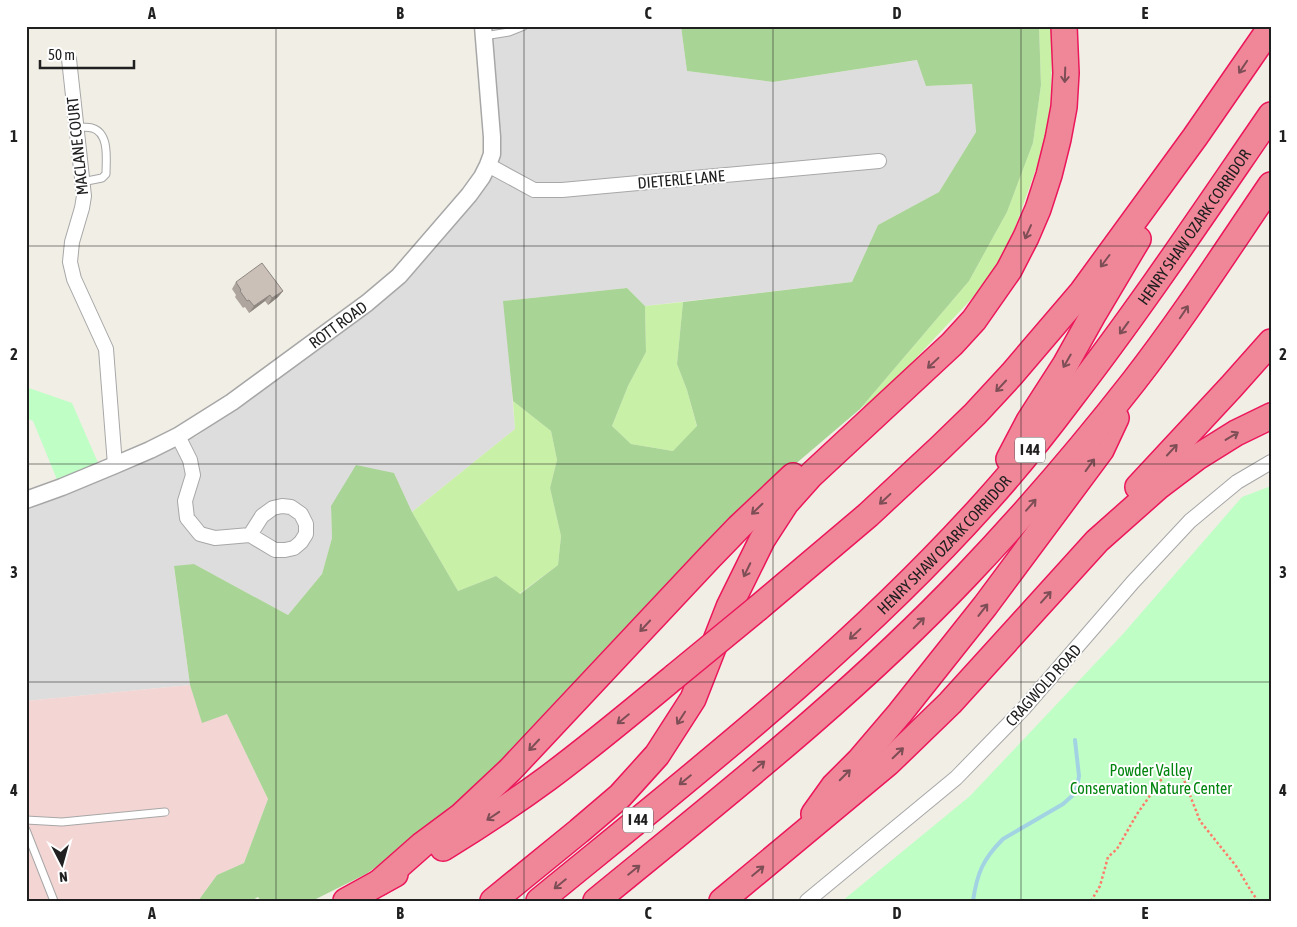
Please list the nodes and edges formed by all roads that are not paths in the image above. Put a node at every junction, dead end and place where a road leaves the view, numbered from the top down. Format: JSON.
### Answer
{"nodes":[{"id":1,"x":524,"y":26,"type":"edge"},
{"id":2,"x":1064,"y":26,"type":"edge"},
{"id":3,"x":1271,"y":27,"type":"edge"},
{"id":4,"x":483,"y":31,"type":"edge"},
{"id":5,"x":68,"y":59,"type":"dead end"},
{"id":6,"x":1271,"y":115,"type":"edge"},
{"id":7,"x":76,"y":127,"type":"junction"},
{"id":8,"x":1195,"y":137,"type":"junction"},
{"id":9,"x":879,"y":161,"type":"dead end"},
{"id":10,"x":488,"y":165,"type":"junction"},
{"id":11,"x":82,"y":182,"type":"junction"},
{"id":12,"x":1271,"y":185,"type":"edge"},
{"id":13,"x":1271,"y":342,"type":"edge"},
{"id":14,"x":1135,"y":380,"type":"junction"},
{"id":15,"x":890,"y":401,"type":"junction"},
{"id":16,"x":1271,"y":416,"type":"edge"},
{"id":17,"x":178,"y":436,"type":"junction"},
{"id":18,"x":1271,"y":462,"type":"edge"},
{"id":19,"x":115,"y":465,"type":"junction"},
{"id":20,"x":26,"y":500,"type":"edge"},
{"id":21,"x":984,"y":504,"type":"junction"},
{"id":22,"x":250,"y":535,"type":"dead end"},
{"id":23,"x":1097,"y":541,"type":"junction"},
{"id":24,"x":166,"y":812,"type":"dead end"},
{"id":25,"x":26,"y":820,"type":"edge"},
{"id":26,"x":26,"y":830,"type":"edge"},
{"id":27,"x":794,"y":841,"type":"junction"},
{"id":28,"x":380,"y":882,"type":"junction"},
{"id":29,"x":54,"y":901,"type":"edge"},
{"id":30,"x":346,"y":901,"type":"edge"},
{"id":31,"x":493,"y":901,"type":"edge"},
{"id":32,"x":539,"y":901,"type":"edge"},
{"id":33,"x":596,"y":901,"type":"edge"},
{"id":34,"x":722,"y":901,"type":"edge"},
{"id":35,"x":807,"y":901,"type":"edge"}],
"edges":[{"from":1,"to":4,"type":"lane"},
{"from":2,"to":15,"type":"highway","one_way":true},
{"from":3,"to":8,"type":"highway","one_way":true},
{"from":4,"to":10,"type":"street","name":"ROTT ROAD"},
{"from":5,"to":7,"type":"street","name":"MACLANE COURT"},
{"from":6,"to":21,"type":"highway","name":"HENRY SHAW OZARK CORRIDOR","number":"I 44","one_way":true},
{"from":7,"to":11,"type":"street","name":"MACLANE COURT"},
{"from":7,"to":11,"type":"lane"},
{"from":8,"to":21,"type":"highway","one_way":true},
{"from":8,"to":28,"type":"highway","one_way":true,"bridge":true},
{"from":9,"to":10,"type":"street","name":"DIETERLE LANE"},
{"from":10,"to":17,"type":"street","name":"ROTT ROAD"},
{"from":11,"to":19,"type":"street","name":"MACLANE COURT"},
{"from":14,"to":12,"type":"highway","number":"I 44","one_way":true},
{"from":23,"to":13,"type":"highway","one_way":true},
{"from":27,"to":14,"type":"highway","one_way":true},
{"from":33,"to":14,"type":"highway","number":"I 44","one_way":true},
{"from":15,"to":28,"type":"highway","one_way":true},
{"from":15,"to":31,"type":"highway","one_way":true},
{"from":23,"to":16,"type":"highway","one_way":true},
{"from":17,"to":19,"type":"street","name":"ROTT ROAD"},
{"from":17,"to":22,"type":"street"},
{"from":18,"to":35,"type":"street","name":"CRAGWOLD ROAD"},
{"from":19,"to":20,"type":"street","name":"ROTT ROAD"},
{"from":21,"to":32,"type":"highway","name":"HENRY SHAW OZARK CORRIDOR","number":"I 44","one_way":true},
{"from":27,"to":23,"type":"highway","one_way":true},
{"from":24,"to":25,"type":"lane"},
{"from":26,"to":29,"type":"lane"},
{"from":34,"to":27,"type":"highway","one_way":true},
{"from":28,"to":30,"type":"highway"}]}
